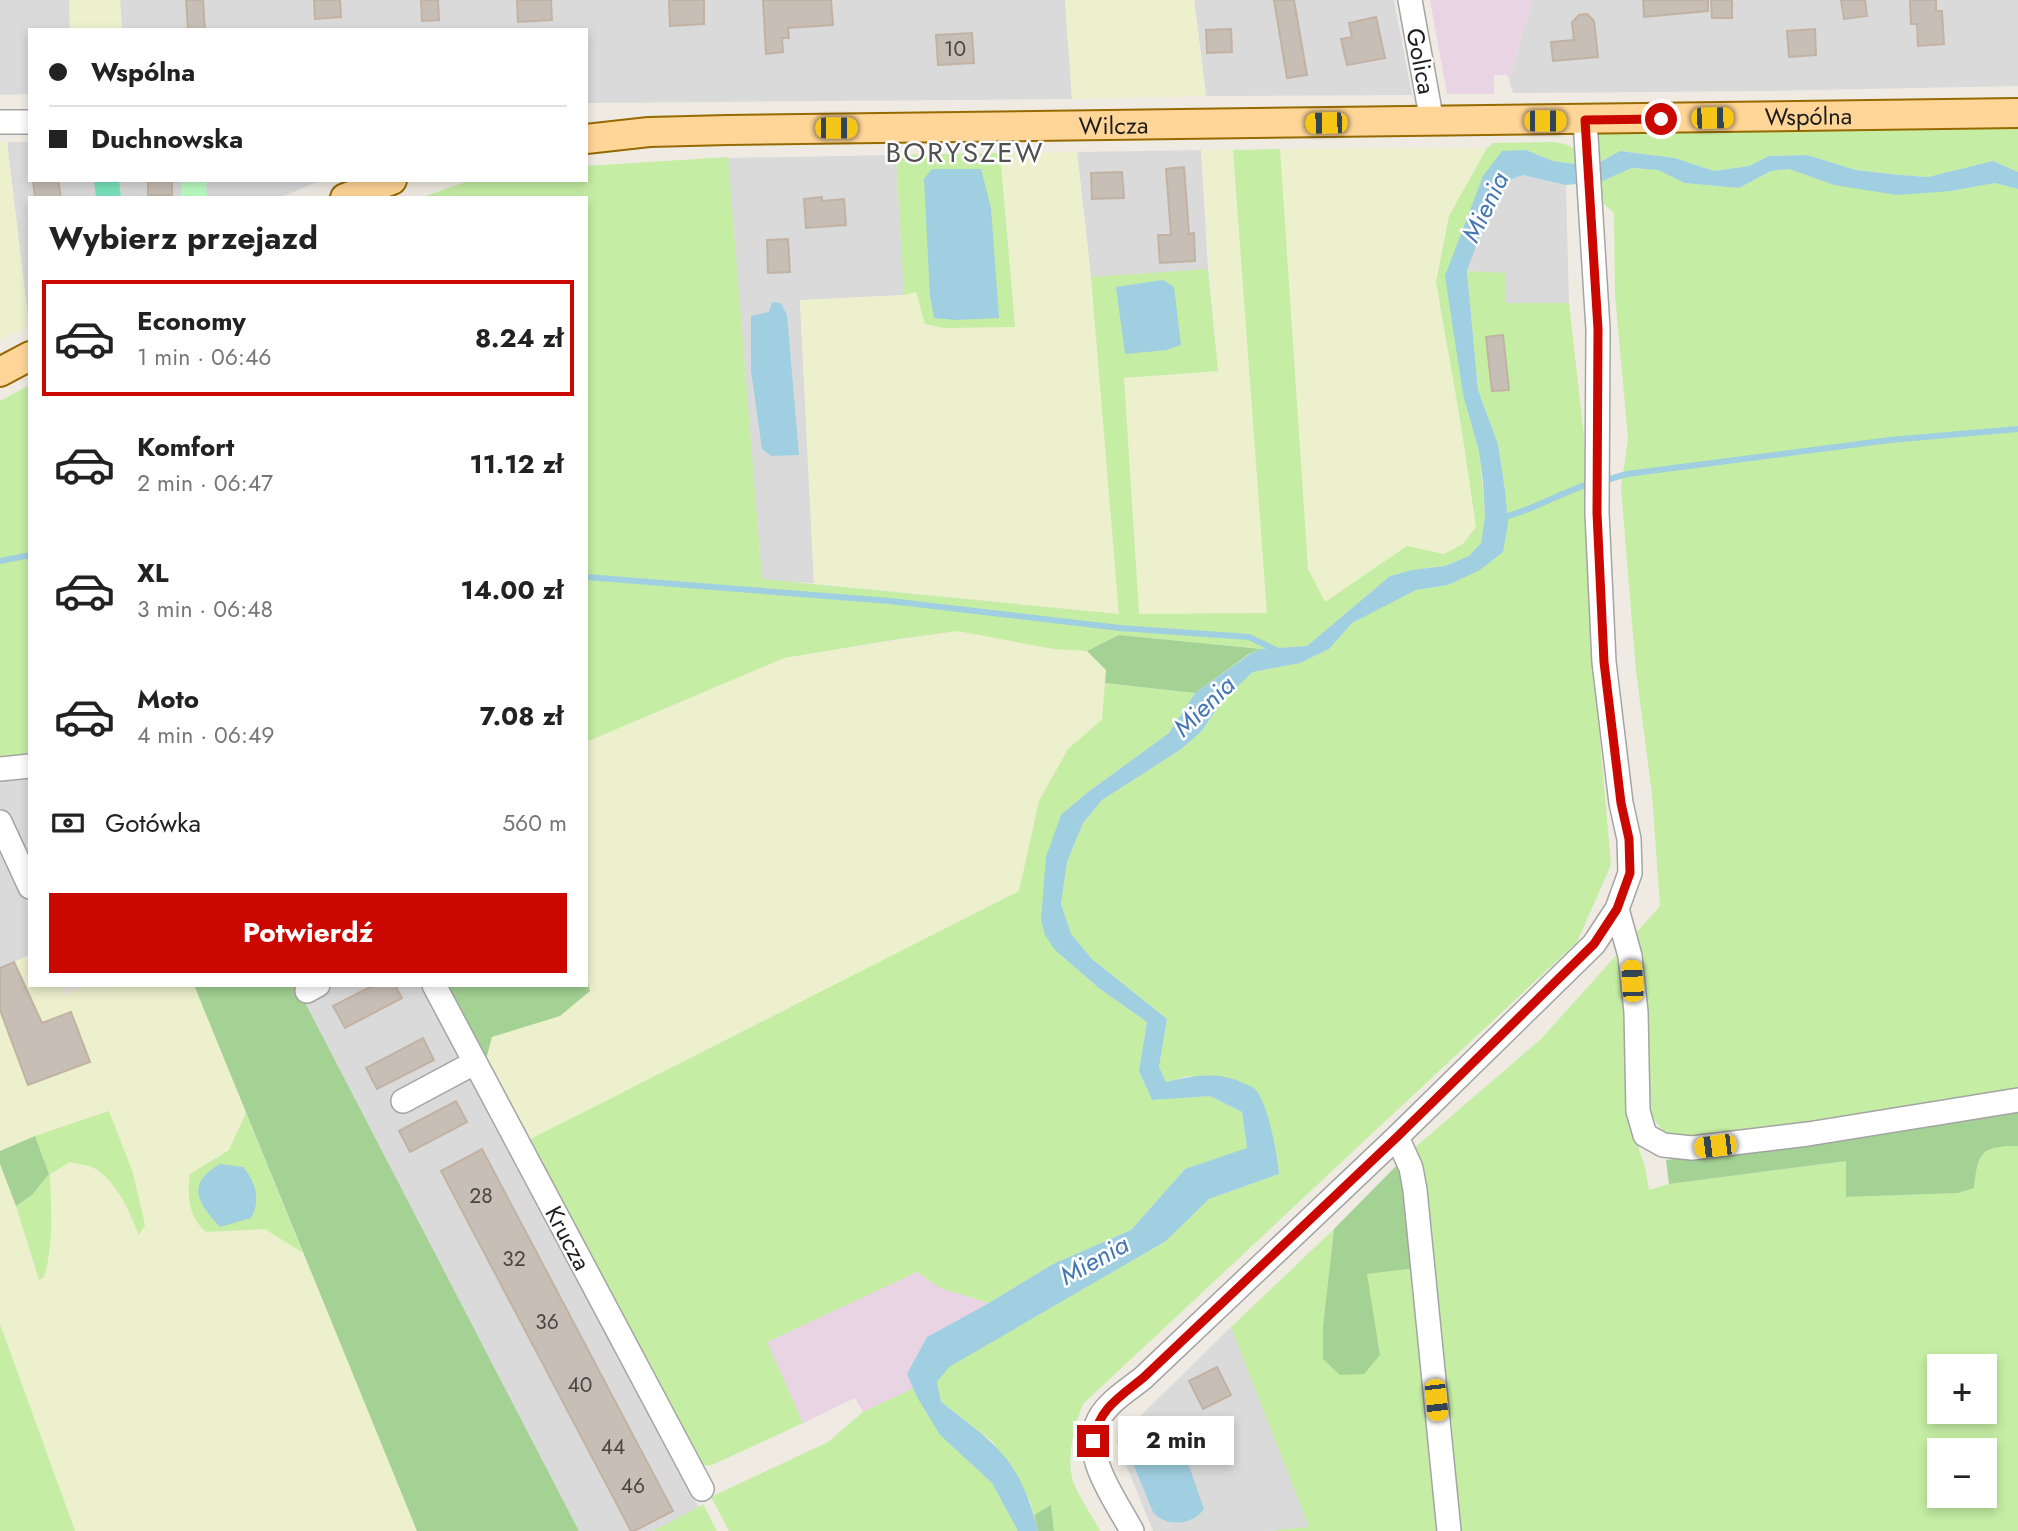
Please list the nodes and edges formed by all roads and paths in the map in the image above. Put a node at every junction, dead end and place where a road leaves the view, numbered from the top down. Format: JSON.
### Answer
{"nodes":[{"id":1,"x":1410,"y":0,"type":"edge"},
{"id":2,"x":2018,"y":113,"type":"edge"},
{"id":3,"x":1585,"y":120,"type":"junction"},
{"id":4,"x":0,"y":122,"type":"edge"},
{"id":5,"x":28,"y":122,"type":"edge"},
{"id":6,"x":1432,"y":122,"type":"junction"},
{"id":7,"x":588,"y":139,"type":"edge"},
{"id":8,"x":387,"y":182,"type":"edge"},
{"id":9,"x":350,"y":196,"type":"edge"},
{"id":10,"x":28,"y":357,"type":"edge"},
{"id":11,"x":0,"y":373,"type":"edge"},
{"id":12,"x":28,"y":766,"type":"edge"},
{"id":13,"x":0,"y":769,"type":"edge"},
{"id":14,"x":0,"y":822,"type":"edge"},
{"id":15,"x":28,"y":883,"type":"edge"},
{"id":16,"x":1617,"y":909,"type":"junction"},
{"id":17,"x":435,"y":987,"type":"edge"},
{"id":18,"x":474,"y":1063,"type":"junction"},
{"id":19,"x":2018,"y":1100,"type":"edge"},
{"id":20,"x":402,"y":1101,"type":"dead end"},
{"id":21,"x":1397,"y":1137,"type":"junction"},
{"id":22,"x":702,"y":1489,"type":"dead end"},
{"id":23,"x":1132,"y":1531,"type":"edge"},
{"id":24,"x":1449,"y":1531,"type":"edge"}],
"edges":[{"from":1,"to":6,"type":"street","name":"Golica"},
{"from":2,"to":3,"type":"main road","name":"Wspólna"},
{"from":3,"to":6,"type":"main road","name":"Wspólna"},
{"from":3,"to":16,"type":"street"},
{"from":4,"to":5,"type":"street"},
{"from":6,"to":7,"type":"main road","name":"Wilcza"},
{"from":8,"to":9,"type":"main road"},
{"from":10,"to":11,"type":"main road"},
{"from":12,"to":13,"type":"street"},
{"from":14,"to":15,"type":"street"},
{"from":16,"to":19,"type":"street"},
{"from":16,"to":21,"type":"street"},
{"from":17,"to":18,"type":"street","name":"Krucza"},
{"from":18,"to":20,"type":"street"},
{"from":18,"to":22,"type":"street","name":"Krucza"},
{"from":21,"to":23,"type":"street"},
{"from":21,"to":24,"type":"street"}]}
